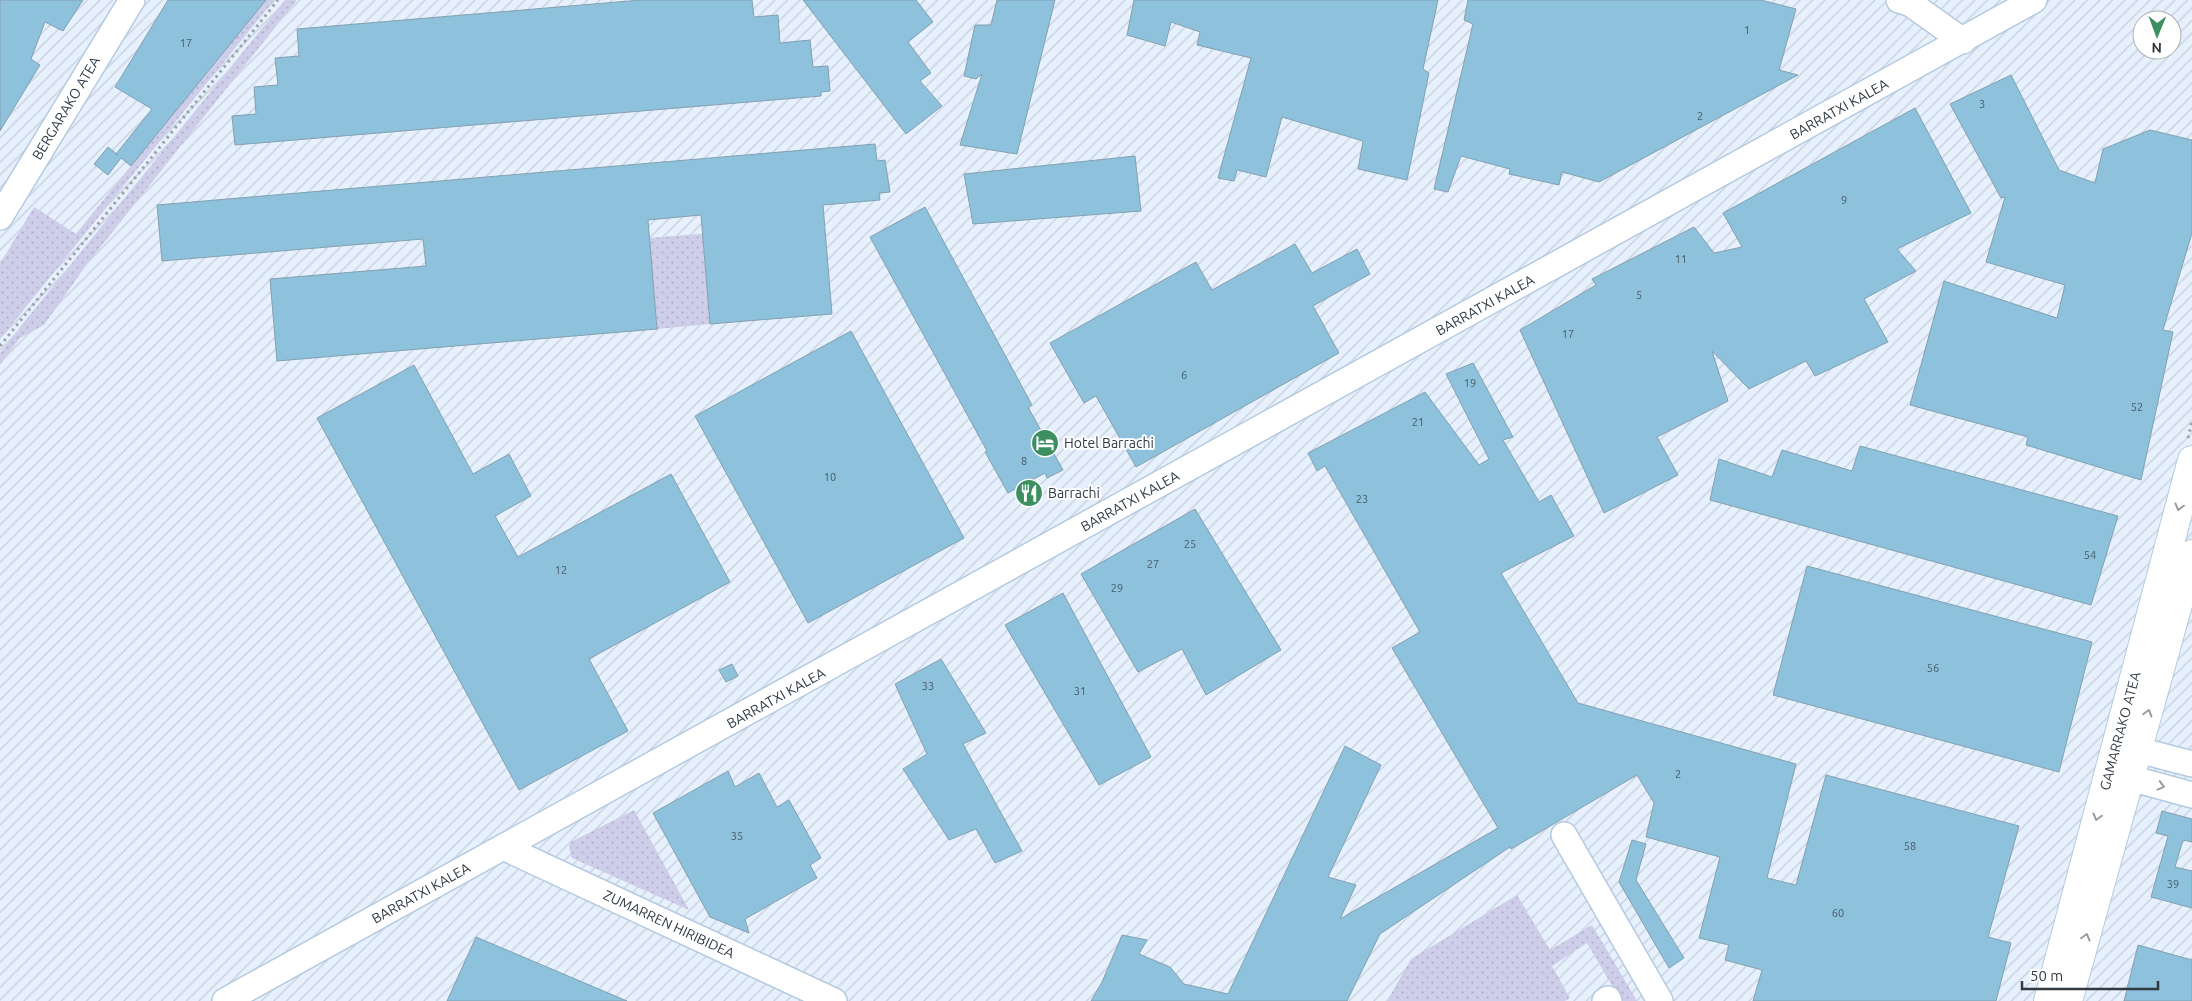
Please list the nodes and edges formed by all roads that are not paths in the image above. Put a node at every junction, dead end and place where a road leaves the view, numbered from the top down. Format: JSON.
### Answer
{"nodes":[{"id":1,"x":132,"y":0,"type":"edge"},
{"id":2,"x":1899,"y":0,"type":"edge"},
{"id":3,"x":2034,"y":0,"type":"edge"},
{"id":4,"x":1962,"y":41,"type":"junction"},
{"id":5,"x":0,"y":216,"type":"edge"},
{"id":6,"x":2192,"y":460,"type":"edge"},
{"id":7,"x":2192,"y":554,"type":"edge"},
{"id":8,"x":2138,"y":750,"type":"junction"},
{"id":9,"x":2192,"y":764,"type":"edge"},
{"id":10,"x":2130,"y":778,"type":"junction"},
{"id":11,"x":2192,"y":794,"type":"edge"},
{"id":12,"x":1564,"y":835,"type":"dead end"},
{"id":13,"x":505,"y":848,"type":"junction"},
{"id":14,"x":225,"y":1001,"type":"edge"},
{"id":15,"x":834,"y":1001,"type":"edge"},
{"id":16,"x":1605,"y":1001,"type":"edge"},
{"id":17,"x":1609,"y":1001,"type":"edge"},
{"id":18,"x":1660,"y":1001,"type":"edge"},
{"id":19,"x":2048,"y":1001,"type":"edge"},
{"id":20,"x":2068,"y":1001,"type":"edge"}],
"edges":[{"from":1,"to":5,"type":"street","name":"BERGARAKO ATEA"},
{"from":2,"to":4,"type":"street"},
{"from":3,"to":4,"type":"street","name":"BARRATXI KALEA"},
{"from":4,"to":13,"type":"street","name":"BARRATXI KALEA"},
{"from":6,"to":19,"type":"main road","name":"GAMARRAKO ATEA","one_way":true},
{"from":8,"to":7,"type":"main road","name":"GAMARRAKO ATEA","one_way":true},
{"from":8,"to":9,"type":"street"},
{"from":8,"to":10,"type":"main road","name":"GAMARRAKO ATEA"},
{"from":10,"to":11,"type":"street","one_way":true},
{"from":20,"to":10,"type":"main road","name":"GAMARRAKO ATEA","one_way":true},
{"from":12,"to":18,"type":"street"},
{"from":13,"to":14,"type":"street","name":"BARRATXI KALEA"},
{"from":13,"to":15,"type":"street","name":"ZUMARREN HIRIBIDEA"},
{"from":16,"to":17,"type":"street"}]}
